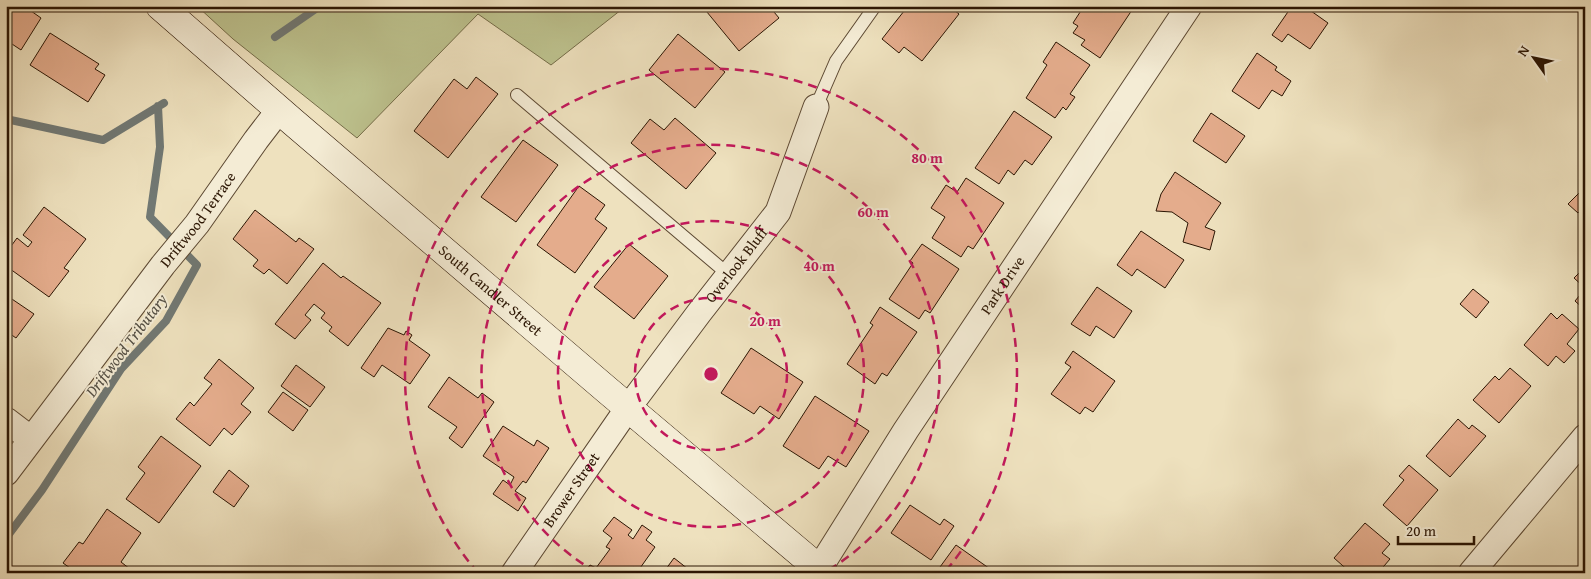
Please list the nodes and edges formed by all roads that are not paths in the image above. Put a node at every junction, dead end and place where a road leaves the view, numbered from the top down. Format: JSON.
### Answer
{"nodes":[{"id":1,"x":875,"y":6,"type":"edge"},
{"id":2,"x":1189,"y":6,"type":"edge"},
{"id":3,"x":165,"y":8,"type":"edge"},
{"id":4,"x":517,"y":95,"type":"dead end"},
{"id":5,"x":816,"y":107,"type":"joint"},
{"id":6,"x":279,"y":110,"type":"junction"},
{"id":7,"x":729,"y":275,"type":"junction"},
{"id":8,"x":628,"y":408,"type":"junction"},
{"id":9,"x":6,"y":420,"type":"edge"},
{"id":10,"x":1585,"y":436,"type":"edge"},
{"id":11,"x":32,"y":439,"type":"junction"},
{"id":12,"x":6,"y":473,"type":"edge"},
{"id":13,"x":822,"y":571,"type":"edge"},
{"id":14,"x":514,"y":573,"type":"edge"},
{"id":15,"x":1471,"y":573,"type":"edge"}],
"edges":[{"from":1,"to":5,"type":"lane"},
{"from":2,"to":13,"type":"street","name":"Park Drive"},
{"from":3,"to":6,"type":"main road","name":"South Candler Street"},
{"from":4,"to":7,"type":"lane"},
{"from":5,"to":7,"type":"street","name":"Overlook Bluff"},
{"from":6,"to":8,"type":"main road","name":"South Candler Street"},
{"from":6,"to":11,"type":"street","name":"Driftwood Terrace"},
{"from":7,"to":8,"type":"street","name":"Overlook Bluff"},
{"from":8,"to":13,"type":"main road","name":"South Candler Street"},
{"from":8,"to":14,"type":"street","name":"Brower Street"},
{"from":9,"to":11,"type":"street"},
{"from":10,"to":15,"type":"street"},
{"from":11,"to":12,"type":"street","name":"Driftwood Terrace"}]}
